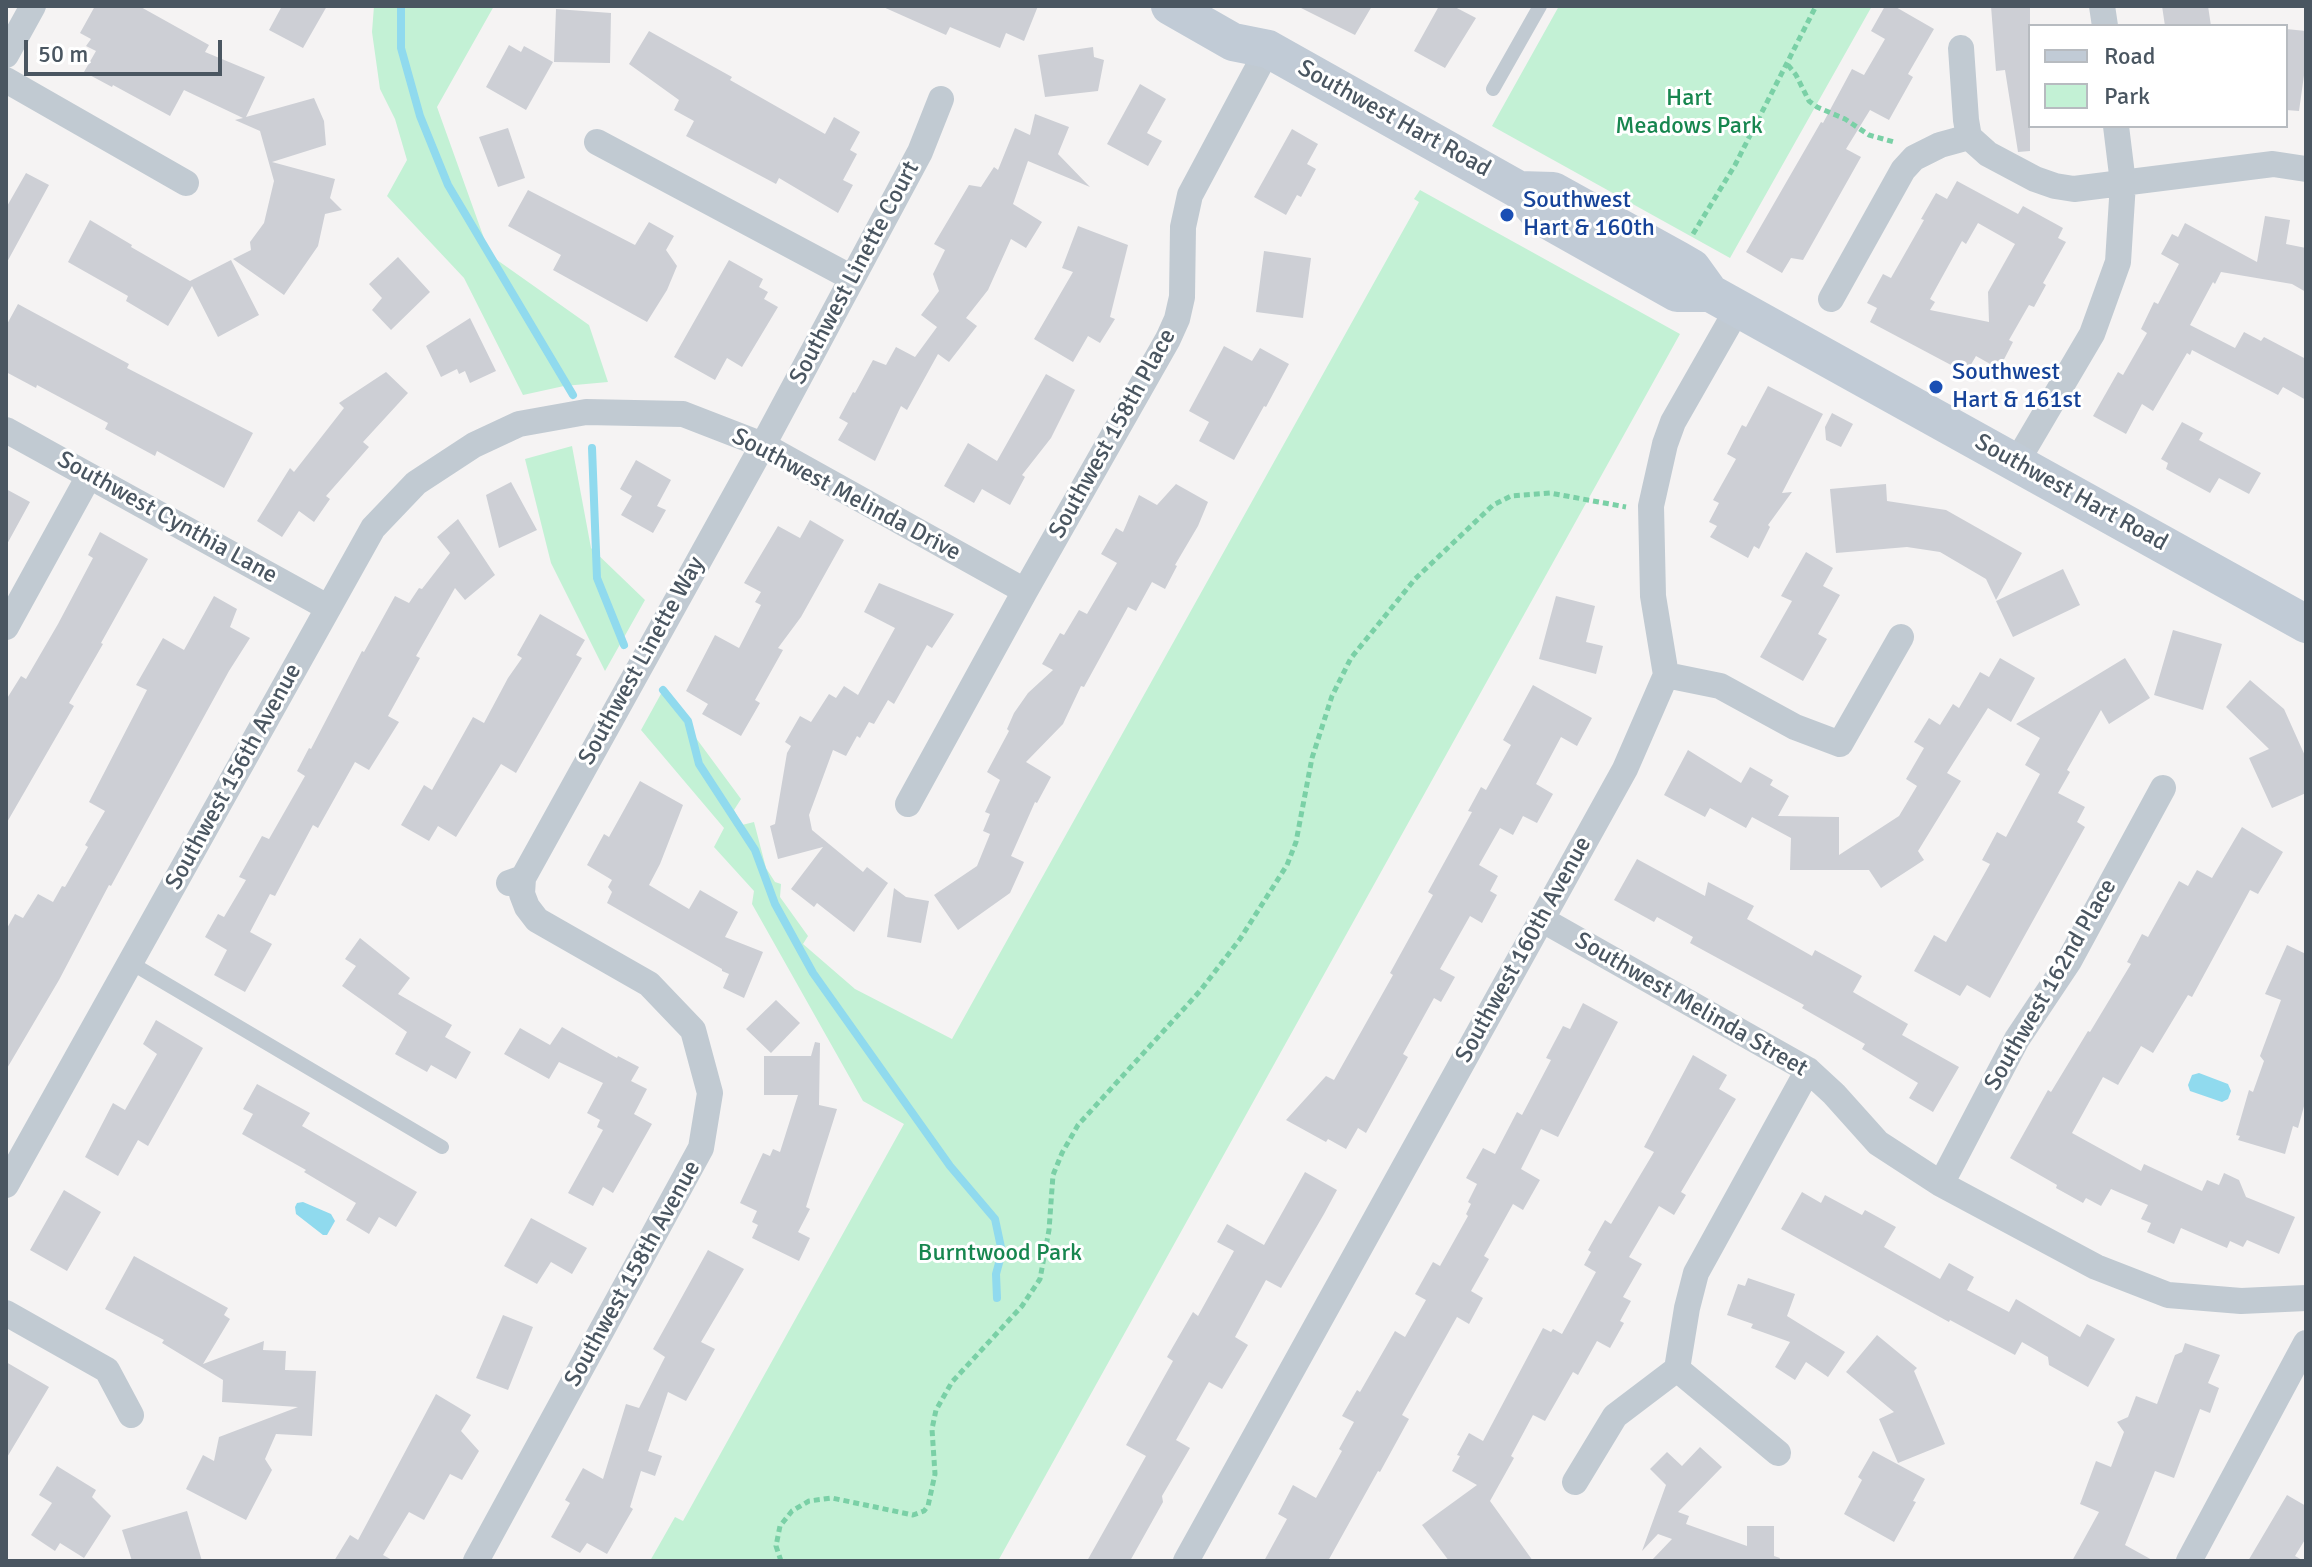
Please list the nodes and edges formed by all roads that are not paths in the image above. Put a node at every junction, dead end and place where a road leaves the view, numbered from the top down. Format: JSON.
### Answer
{"nodes":[{"id":1,"x":33,"y":6,"type":"edge"},
{"id":2,"x":1170,"y":6,"type":"edge"},
{"id":3,"x":1223,"y":6,"type":"edge"},
{"id":4,"x":1540,"y":6,"type":"edge"},
{"id":5,"x":1961,"y":48,"type":"dead end"},
{"id":6,"x":1268,"y":49,"type":"junction"},
{"id":7,"x":6,"y":55,"type":"edge"},
{"id":8,"x":6,"y":80,"type":"edge"},
{"id":9,"x":1493,"y":89,"type":"dead end"},
{"id":10,"x":941,"y":99,"type":"dead end"},
{"id":11,"x":2116,"y":128,"type":"edge"},
{"id":12,"x":1969,"y":137,"type":"junction"},
{"id":13,"x":597,"y":142,"type":"dead end"},
{"id":14,"x":2306,"y":169,"type":"edge"},
{"id":15,"x":186,"y":183,"type":"dead end"},
{"id":16,"x":2123,"y":183,"type":"junction"},
{"id":17,"x":852,"y":278,"type":"junction"},
{"id":18,"x":1831,"y":299,"type":"dead end"},
{"id":19,"x":1724,"y":301,"type":"junction"},
{"id":20,"x":519,"y":424,"type":"joint"},
{"id":21,"x":6,"y":430,"type":"edge"},
{"id":22,"x":763,"y":445,"type":"junction"},
{"id":23,"x":2016,"y":463,"type":"junction"},
{"id":24,"x":89,"y":476,"type":"junction"},
{"id":25,"x":1025,"y":591,"type":"junction"},
{"id":26,"x":327,"y":607,"type":"junction"},
{"id":27,"x":2306,"y":624,"type":"edge"},
{"id":28,"x":6,"y":627,"type":"edge"},
{"id":29,"x":1901,"y":637,"type":"dead end"},
{"id":30,"x":1666,"y":675,"type":"junction"},
{"id":31,"x":2163,"y":788,"type":"dead end"},
{"id":32,"x":908,"y":804,"type":"dead end"},
{"id":33,"x":516,"y":881,"type":"joint"},
{"id":34,"x":1541,"y":919,"type":"junction"},
{"id":35,"x":131,"y":963,"type":"junction"},
{"id":36,"x":1808,"y":1070,"type":"junction"},
{"id":37,"x":442,"y":1147,"type":"dead end"},
{"id":38,"x":1941,"y":1184,"type":"junction"},
{"id":39,"x":6,"y":1185,"type":"edge"},
{"id":40,"x":2306,"y":1298,"type":"edge"},
{"id":41,"x":6,"y":1313,"type":"edge"},
{"id":42,"x":2306,"y":1343,"type":"edge"},
{"id":43,"x":1677,"y":1369,"type":"junction"},
{"id":44,"x":131,"y":1415,"type":"dead end"},
{"id":45,"x":1778,"y":1453,"type":"dead end"},
{"id":46,"x":1575,"y":1482,"type":"dead end"},
{"id":47,"x":486,"y":1558,"type":"edge"},
{"id":48,"x":1186,"y":1561,"type":"edge"},
{"id":49,"x":2189,"y":1561,"type":"edge"}],
"edges":[{"from":1,"to":7,"type":"street"},
{"from":2,"to":6,"type":"main road","name":"Southwest Hart Road"},
{"from":3,"to":6,"type":"main road","name":"Southwest Hart Road"},
{"from":4,"to":9,"type":"lane"},
{"from":5,"to":12,"type":"street"},
{"from":6,"to":19,"type":"main road","name":"Southwest Hart Road"},
{"from":6,"to":25,"type":"street","name":"Southwest 158th Place"},
{"from":8,"to":15,"type":"street"},
{"from":10,"to":17,"type":"street","name":"Southwest Linette Court"},
{"from":11,"to":16,"type":"street"},
{"from":12,"to":16,"type":"street"},
{"from":12,"to":18,"type":"street"},
{"from":13,"to":17,"type":"street"},
{"from":14,"to":16,"type":"street"},
{"from":16,"to":23,"type":"street"},
{"from":17,"to":22,"type":"street","name":"Southwest Linette Court"},
{"from":19,"to":23,"type":"main road","name":"Southwest Hart Road"},
{"from":19,"to":30,"type":"street"},
{"from":20,"to":22,"type":"street","name":"Southwest Melinda Drive"},
{"from":20,"to":26,"type":"street","name":"Southwest 156th Avenue"},
{"from":21,"to":24,"type":"street","name":"Southwest Cynthia Lane"},
{"from":22,"to":25,"type":"street","name":"Southwest Melinda Drive"},
{"from":22,"to":33,"type":"street","name":"Southwest Linette Way"},
{"from":23,"to":27,"type":"main road","name":"Southwest Hart Road"},
{"from":24,"to":26,"type":"street","name":"Southwest Cynthia Lane"},
{"from":24,"to":28,"type":"street"},
{"from":25,"to":32,"type":"street","name":"Southwest 158th Place"},
{"from":26,"to":35,"type":"street","name":"Southwest 156th Avenue"},
{"from":29,"to":30,"type":"street"},
{"from":30,"to":34,"type":"street","name":"Southwest 160th Avenue"},
{"from":31,"to":38,"type":"street","name":"Southwest 162nd Place"},
{"from":33,"to":47,"type":"street","name":"Southwest 158th Avenue"},
{"from":34,"to":36,"type":"street","name":"Southwest Melinda Street"},
{"from":34,"to":48,"type":"street","name":"Southwest 160th Avenue"},
{"from":35,"to":37,"type":"lane"},
{"from":35,"to":39,"type":"street","name":"Southwest 156th Avenue"},
{"from":36,"to":38,"type":"street","name":"Southwest Melinda Street"},
{"from":36,"to":43,"type":"street"},
{"from":38,"to":40,"type":"street","name":"Southwest Melinda Street"},
{"from":41,"to":44,"type":"street"},
{"from":42,"to":49,"type":"street"},
{"from":43,"to":45,"type":"street"},
{"from":43,"to":46,"type":"street"}]}
